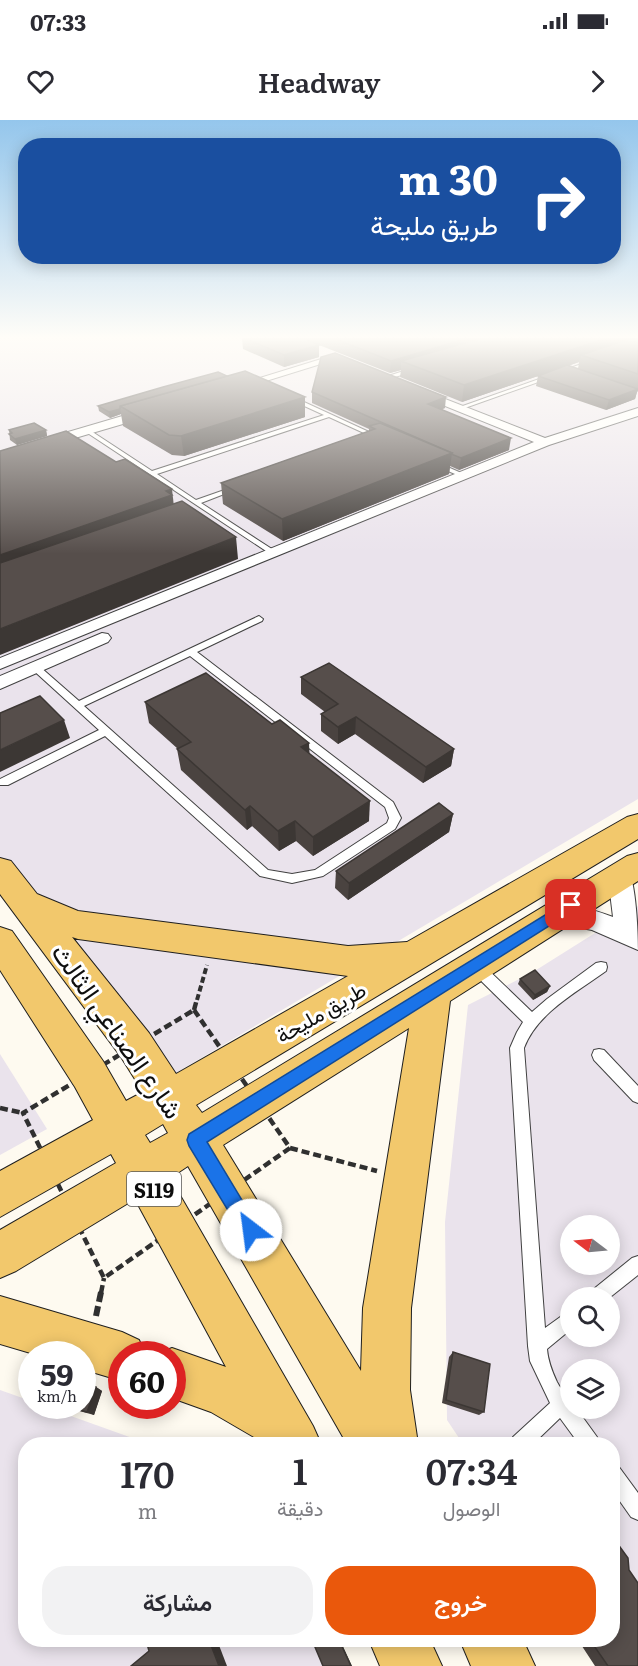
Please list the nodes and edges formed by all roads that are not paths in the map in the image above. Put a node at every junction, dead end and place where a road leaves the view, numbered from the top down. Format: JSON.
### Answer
{"nodes":[{"id":1,"x":157,"y":410,"type":"edge"},
{"id":2,"x":315,"y":410,"type":"edge"},
{"id":3,"x":465,"y":410,"type":"edge"},
{"id":4,"x":638,"y":412,"type":"edge"},
{"id":5,"x":327,"y":416,"type":"junction"},
{"id":6,"x":87,"y":436,"type":"junction"},
{"id":7,"x":99,"y":438,"type":"junction"},
{"id":8,"x":377,"y":438,"type":"junction"},
{"id":9,"x":366,"y":442,"type":"edge"},
{"id":10,"x":388,"y":442,"type":"edge"},
{"id":11,"x":545,"y":442,"type":"junction"},
{"id":12,"x":0,"y":456,"type":"edge"},
{"id":13,"x":431,"y":461,"type":"edge"},
{"id":14,"x":152,"y":473,"type":"junction"},
{"id":15,"x":464,"y":476,"type":"junction"},
{"id":16,"x":242,"y":486,"type":"edge"},
{"id":17,"x":197,"y":502,"type":"junction"},
{"id":18,"x":208,"y":509,"type":"junction"},
{"id":19,"x":197,"y":513,"type":"edge"},
{"id":20,"x":272,"y":553,"type":"junction"},
{"id":21,"x":168,"y":597,"type":"junction"},
{"id":22,"x":259,"y":620,"type":"dead end"},
{"id":23,"x":191,"y":652,"type":"junction"},
{"id":24,"x":0,"y":664,"type":"edge"},
{"id":25,"x":36,"y":668,"type":"junction"},
{"id":26,"x":0,"y":683,"type":"edge"},
{"id":27,"x":77,"y":706,"type":"junction"},
{"id":28,"x":106,"y":731,"type":"junction"},
{"id":29,"x":4,"y":782,"type":"dead end"},
{"id":30,"x":638,"y":825,"type":"edge"},
{"id":31,"x":0,"y":870,"type":"edge"},
{"id":32,"x":629,"y":870,"type":"edge"},
{"id":33,"x":27,"y":902,"type":"junction"},
{"id":34,"x":555,"y":915,"type":"junction"},
{"id":35,"x":636,"y":938,"type":"edge"},
{"id":36,"x":427,"y":949,"type":"junction"},
{"id":37,"x":1,"y":956,"type":"edge"},
{"id":38,"x":475,"y":966,"type":"junction"},
{"id":39,"x":601,"y":967,"type":"dead end"},
{"id":40,"x":433,"y":993,"type":"junction"},
{"id":41,"x":531,"y":1020,"type":"junction"},
{"id":42,"x":599,"y":1055,"type":"dead end"},
{"id":43,"x":638,"y":1096,"type":"edge"},
{"id":44,"x":169,"y":1100,"type":"junction"},
{"id":45,"x":118,"y":1128,"type":"junction"},
{"id":46,"x":195,"y":1140,"type":"junction"},
{"id":47,"x":143,"y":1171,"type":"junction"},
{"id":48,"x":0,"y":1195,"type":"edge"},
{"id":49,"x":0,"y":1255,"type":"edge"},
{"id":50,"x":638,"y":1264,"type":"edge"},
{"id":51,"x":610,"y":1287,"type":"edge"},
{"id":52,"x":0,"y":1320,"type":"edge"},
{"id":53,"x":560,"y":1327,"type":"edge"},
{"id":54,"x":537,"y":1346,"type":"junction"},
{"id":55,"x":108,"y":1353,"type":"edge"},
{"id":56,"x":186,"y":1377,"type":"edge"},
{"id":57,"x":560,"y":1403,"type":"edge"},
{"id":58,"x":560,"y":1406,"type":"edge"},
{"id":59,"x":571,"y":1419,"type":"edge"},
{"id":60,"x":291,"y":1437,"type":"edge"},
{"id":61,"x":291,"y":1437,"type":"edge"},
{"id":62,"x":371,"y":1437,"type":"edge"},
{"id":63,"x":391,"y":1437,"type":"edge"},
{"id":64,"x":527,"y":1437,"type":"edge"},
{"id":65,"x":585,"y":1437,"type":"edge"},
{"id":66,"x":620,"y":1485,"type":"edge"},
{"id":67,"x":638,"y":1510,"type":"edge"},
{"id":68,"x":402,"y":1647,"type":"edge"},
{"id":69,"x":493,"y":1647,"type":"edge"},
{"id":70,"x":412,"y":1666,"type":"edge"},
{"id":71,"x":505,"y":1666,"type":"edge"}],
"edges":[{"from":1,"to":6,"type":"street"},
{"from":2,"to":5,"type":"lane"},
{"from":3,"to":11,"type":"street"},
{"from":4,"to":11,"type":"street"},
{"from":5,"to":8,"type":"lane"},
{"from":5,"to":14,"type":"lane"},
{"from":6,"to":7,"type":"lane"},
{"from":6,"to":7,"type":"lane"},
{"from":6,"to":12,"type":"street"},
{"from":7,"to":14,"type":"lane"},
{"from":8,"to":9,"type":"lane"},
{"from":8,"to":10,"type":"lane"},
{"from":11,"to":15,"type":"street"},
{"from":13,"to":15,"type":"lane"},
{"from":14,"to":17,"type":"lane"},
{"from":15,"to":20,"type":"street"},
{"from":16,"to":17,"type":"lane"},
{"from":17,"to":18,"type":"lane"},
{"from":18,"to":19,"type":"lane"},
{"from":18,"to":20,"type":"lane"},
{"from":20,"to":21,"type":"street"},
{"from":21,"to":24,"type":"street"},
{"from":21,"to":25,"type":"street"},
{"from":22,"to":23,"type":"lane"},
{"from":23,"to":27,"type":"lane"},
{"from":23,"to":28,"type":"lane"},
{"from":25,"to":26,"type":"street"},
{"from":25,"to":27,"type":"lane"},
{"from":27,"to":28,"type":"lane"},
{"from":28,"to":29,"type":"lane"},
{"from":30,"to":36,"type":"main road","name":"طريق مليحة"},
{"from":31,"to":33,"type":"main road","name":"شارع الصناعي الثالث","number":"S119"},
{"from":32,"to":34,"type":"main road","name":"طريق مليحة"},
{"from":32,"to":35,"type":"street"},
{"from":33,"to":36,"type":"main road"},
{"from":33,"to":44,"type":"main road","name":"شارع الصناعي الثالث","number":"S119"},
{"from":34,"to":35,"type":"street"},
{"from":34,"to":38,"type":"main road","name":"طريق مليحة"},
{"from":36,"to":44,"type":"main road","name":"طريق مليحة"},
{"from":37,"to":45,"type":"main road","number":"S119"},
{"from":38,"to":40,"type":"main road","name":"طريق مليحة"},
{"from":38,"to":41,"type":"lane"},
{"from":39,"to":41,"type":"lane"},
{"from":40,"to":46,"type":"main road","name":"طريق مليحة"},
{"from":40,"to":63,"type":"main road"},
{"from":41,"to":54,"type":"lane"},
{"from":42,"to":43,"type":"lane"},
{"from":44,"to":45,"type":"main road","name":"طريق مليحة"},
{"from":44,"to":46,"type":"main road","name":"شارع الصناعي الثالث","number":"S119"},
{"from":45,"to":47,"type":"main road","number":"S119"},
{"from":45,"to":48,"type":"main road","name":"طريق مليحة"},
{"from":46,"to":47,"type":"main road","name":"طريق مليحة"},
{"from":46,"to":62,"type":"main road","name":"شارع الصناعي الثالث","number":"S119"},
{"from":47,"to":49,"type":"main road","name":"طريق مليحة"},
{"from":47,"to":60,"type":"main road","number":"S119"},
{"from":50,"to":51,"type":"lane"},
{"from":52,"to":55,"type":"main road"},
{"from":53,"to":54,"type":"lane"},
{"from":54,"to":57,"type":"lane"},
{"from":56,"to":61,"type":"main road"},
{"from":58,"to":64,"type":"lane"},
{"from":59,"to":65,"type":"lane"},
{"from":66,"to":67,"type":"lane"},
{"from":68,"to":70,"type":"main road"},
{"from":69,"to":71,"type":"main road"}]}
